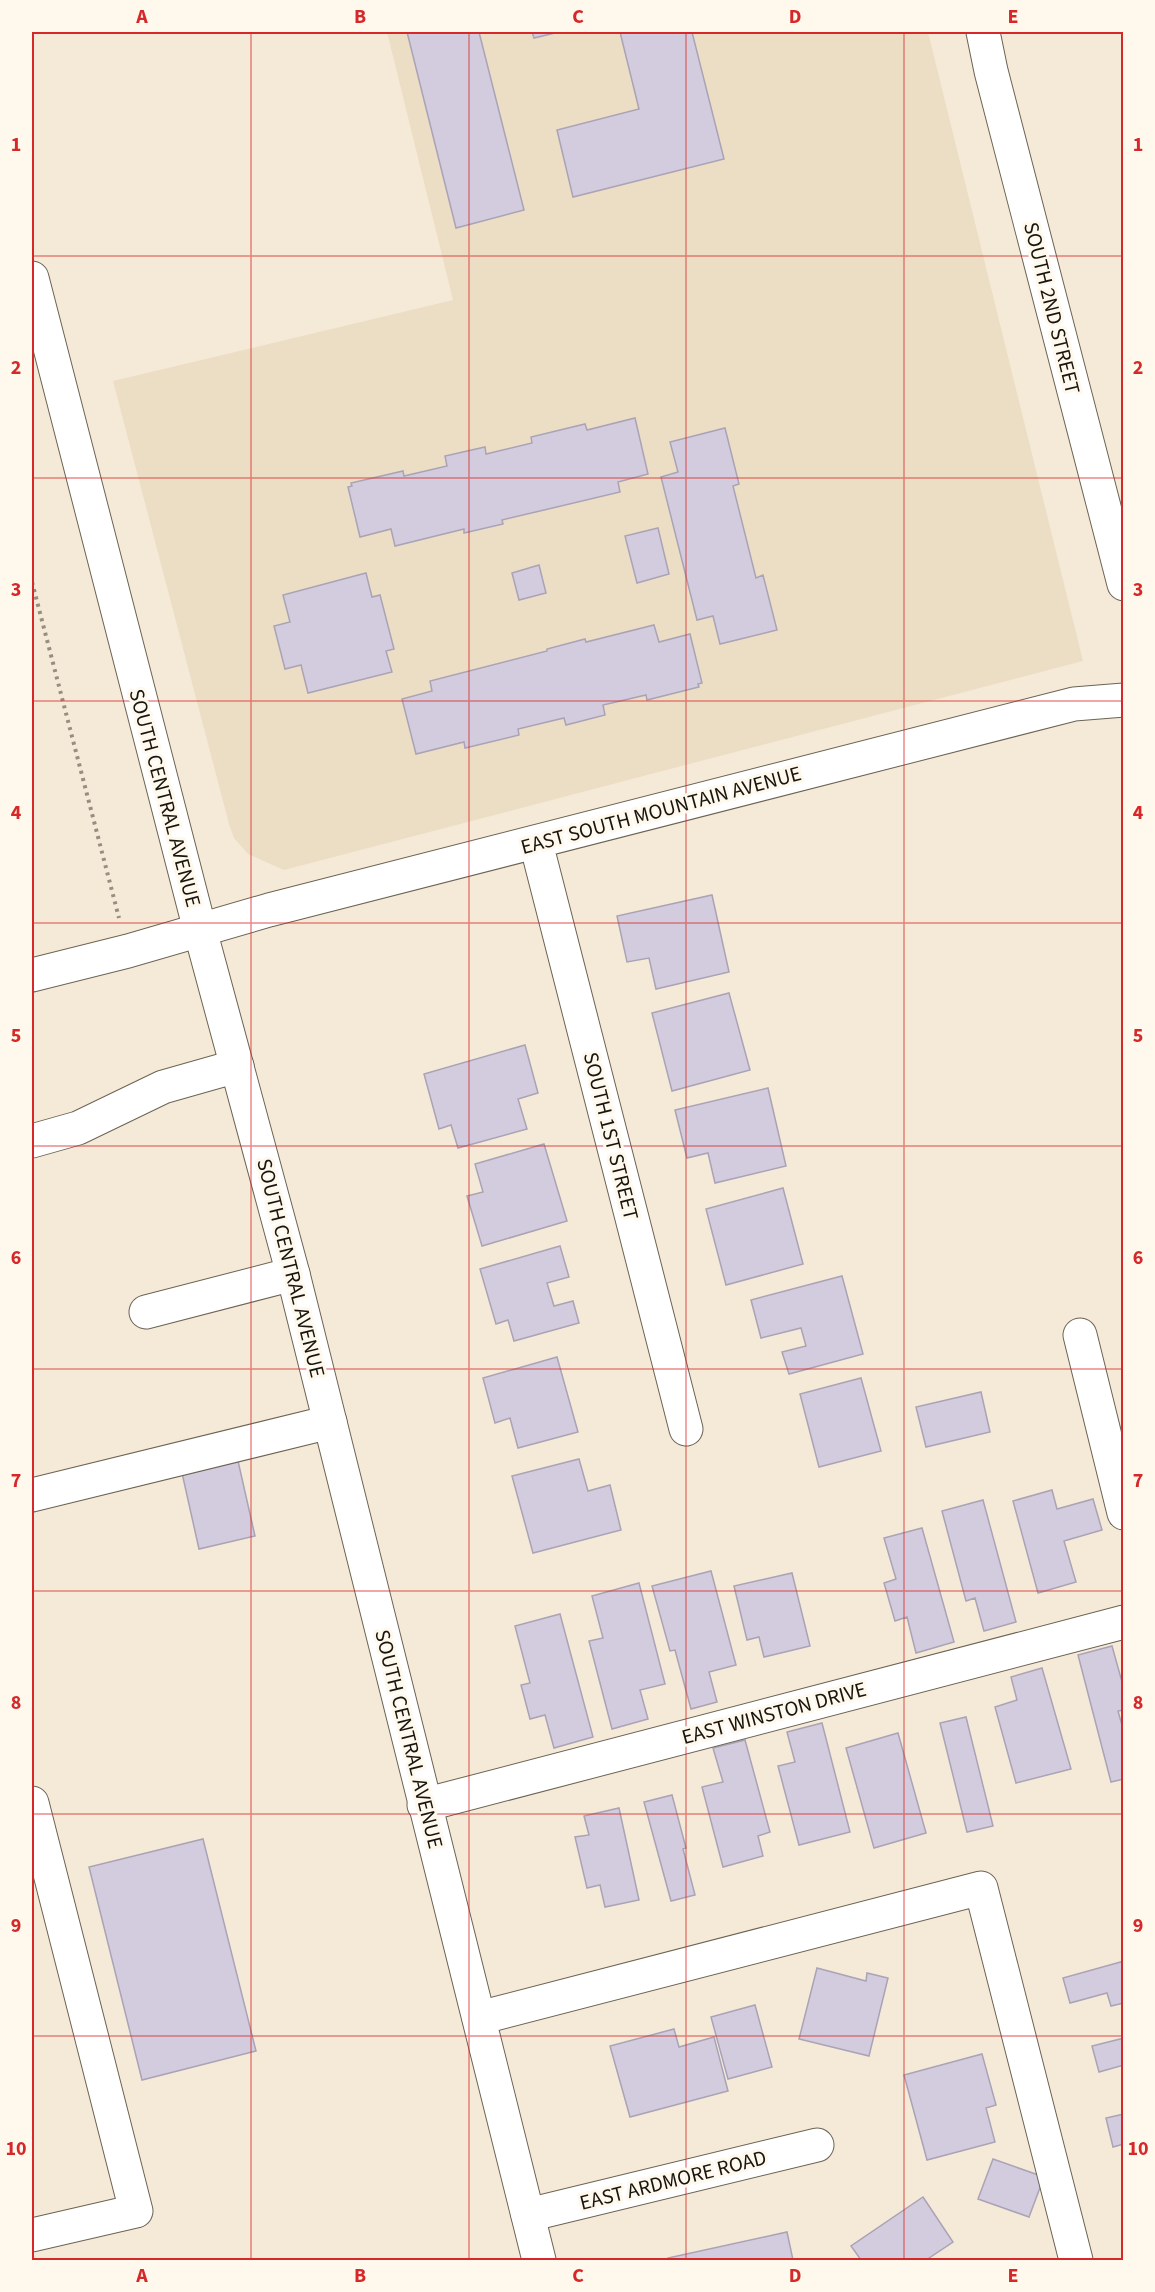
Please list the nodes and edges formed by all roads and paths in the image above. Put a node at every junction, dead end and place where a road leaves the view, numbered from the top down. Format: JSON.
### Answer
{"nodes":[{"id":1,"x":983,"y":32,"type":"edge"},
{"id":2,"x":32,"y":278,"type":"edge"},
{"id":3,"x":32,"y":582,"type":"edge"},
{"id":4,"x":1124,"y":584,"type":"edge"},
{"id":5,"x":1124,"y":700,"type":"edge"},
{"id":6,"x":536,"y":843,"type":"junction"},
{"id":7,"x":200,"y":930,"type":"junction"},
{"id":8,"x":128,"y":951,"type":"junction"},
{"id":9,"x":32,"y":975,"type":"edge"},
{"id":10,"x":237,"y":1066,"type":"junction"},
{"id":11,"x":32,"y":1141,"type":"edge"},
{"id":12,"x":293,"y":1274,"type":"junction"},
{"id":13,"x":146,"y":1312,"type":"dead end"},
{"id":14,"x":1080,"y":1335,"type":"dead end"},
{"id":15,"x":330,"y":1422,"type":"junction"},
{"id":16,"x":686,"y":1429,"type":"dead end"},
{"id":17,"x":32,"y":1494,"type":"edge"},
{"id":18,"x":1124,"y":1513,"type":"edge"},
{"id":19,"x":1124,"y":1622,"type":"edge"},
{"id":20,"x":32,"y":1803,"type":"edge"},
{"id":21,"x":424,"y":1805,"type":"junction"},
{"id":22,"x":479,"y":2018,"type":"junction"},
{"id":23,"x":817,"y":2145,"type":"dead end"},
{"id":24,"x":528,"y":2215,"type":"junction"},
{"id":25,"x":32,"y":2235,"type":"edge"},
{"id":26,"x":539,"y":2260,"type":"edge"},
{"id":27,"x":1076,"y":2260,"type":"edge"}],
"edges":[{"from":1,"to":4,"type":"street","name":"SOUTH 2ND STREET"},
{"from":2,"to":7,"type":"street","name":"SOUTH CENTRAL AVENUE"},
{"from":3,"to":8,"type":"path"},
{"from":5,"to":6,"type":"street","name":"EAST SOUTH MOUNTAIN AVENUE"},
{"from":6,"to":7,"type":"street","name":"EAST SOUTH MOUNTAIN AVENUE"},
{"from":6,"to":16,"type":"street","name":"SOUTH 1ST STREET"},
{"from":7,"to":8,"type":"street","name":"EAST SOUTH MOUNTAIN AVENUE"},
{"from":7,"to":10,"type":"street","name":"SOUTH CENTRAL AVENUE"},
{"from":8,"to":9,"type":"street","name":"EAST SOUTH MOUNTAIN AVENUE"},
{"from":10,"to":11,"type":"street"},
{"from":10,"to":12,"type":"street","name":"SOUTH CENTRAL AVENUE"},
{"from":12,"to":13,"type":"street"},
{"from":12,"to":15,"type":"street","name":"SOUTH CENTRAL AVENUE"},
{"from":14,"to":18,"type":"street"},
{"from":15,"to":17,"type":"street"},
{"from":15,"to":21,"type":"street","name":"SOUTH CENTRAL AVENUE"},
{"from":19,"to":21,"type":"street","name":"EAST WINSTON DRIVE"},
{"from":20,"to":25,"type":"street"},
{"from":21,"to":22,"type":"street","name":"SOUTH CENTRAL AVENUE"},
{"from":22,"to":24,"type":"street","name":"SOUTH CENTRAL AVENUE"},
{"from":22,"to":27,"type":"street"},
{"from":23,"to":24,"type":"street","name":"EAST ARDMORE ROAD"},
{"from":24,"to":26,"type":"street","name":"SOUTH CENTRAL AVENUE"}]}
